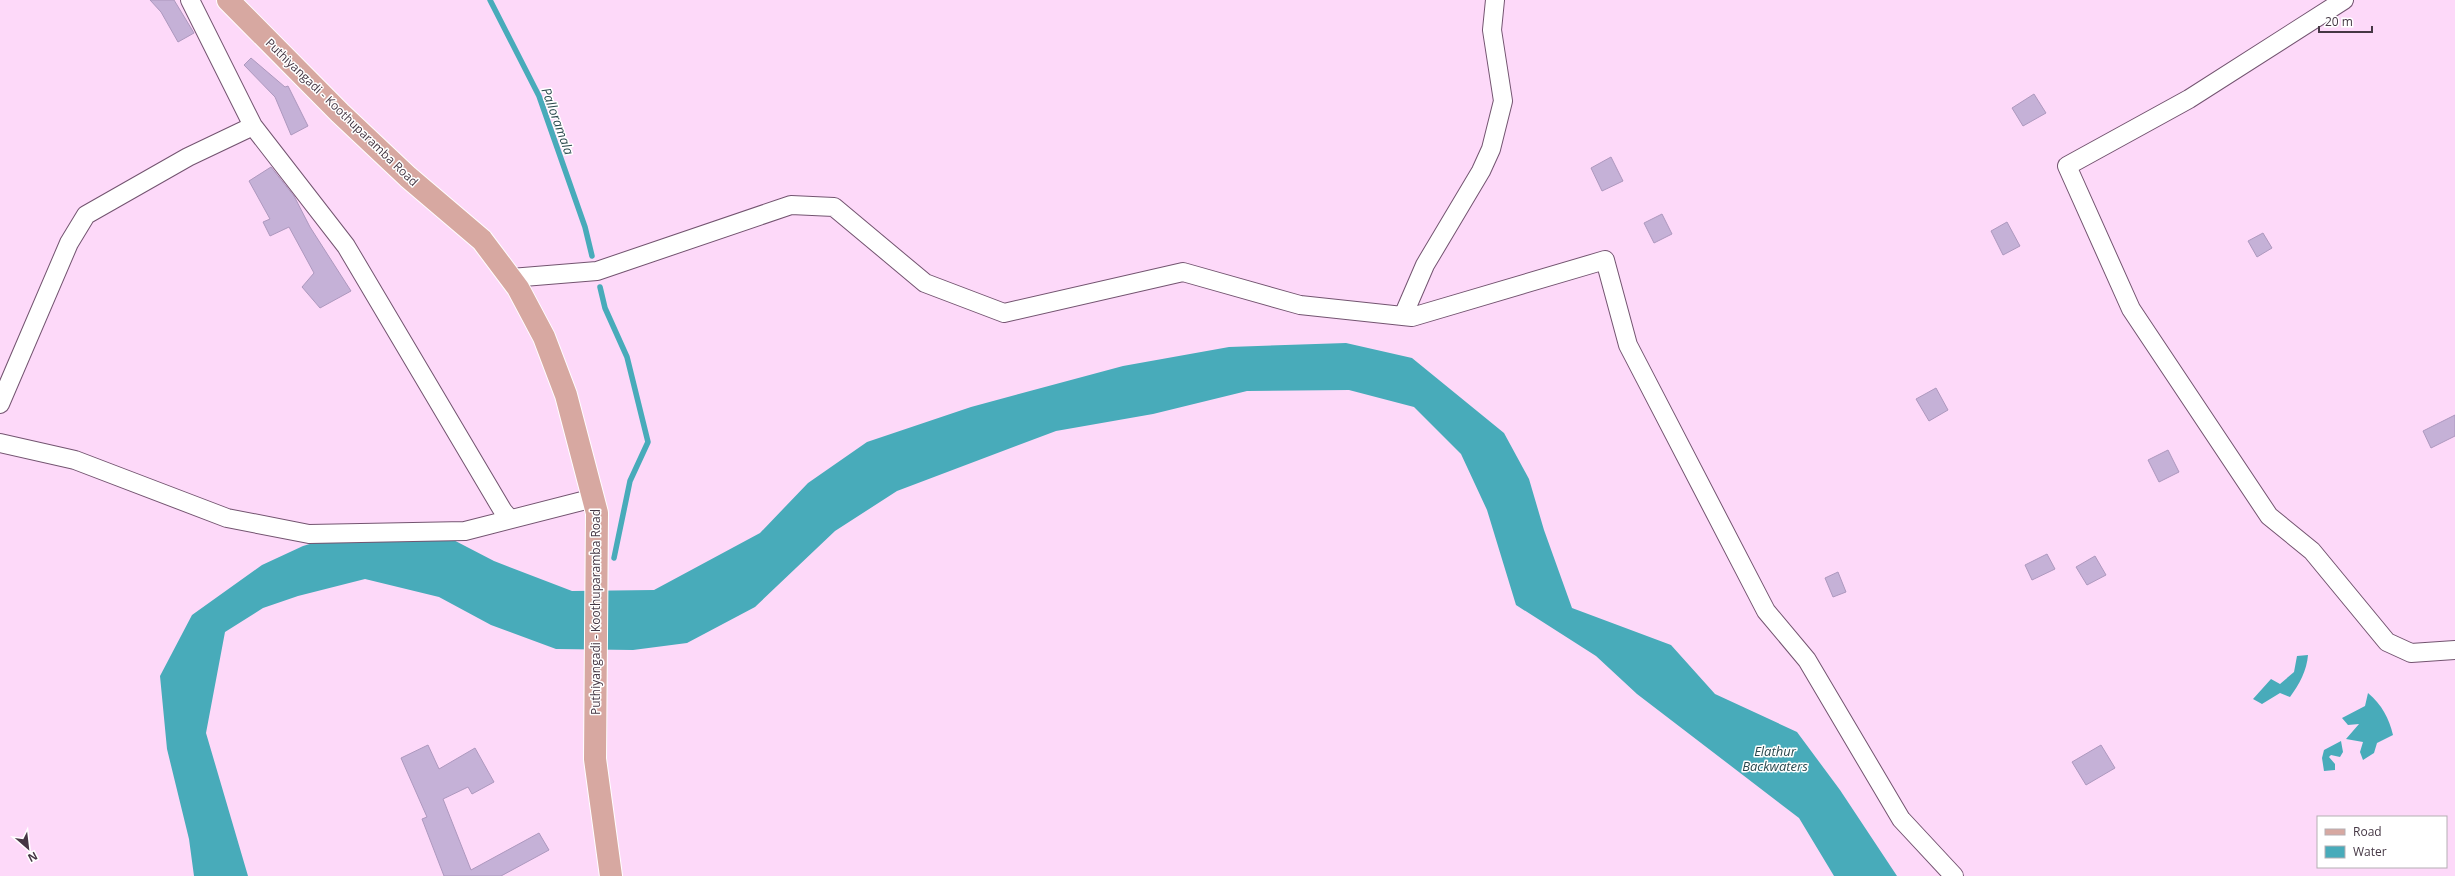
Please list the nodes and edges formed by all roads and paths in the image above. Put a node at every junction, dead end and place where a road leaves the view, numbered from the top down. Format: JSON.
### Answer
{"nodes":[{"id":1,"x":190,"y":0,"type":"edge"},
{"id":2,"x":228,"y":0,"type":"edge"},
{"id":3,"x":1495,"y":0,"type":"edge"},
{"id":4,"x":2344,"y":0,"type":"edge"},
{"id":5,"x":253,"y":126,"type":"junction"},
{"id":6,"x":511,"y":278,"type":"junction"},
{"id":7,"x":1403,"y":316,"type":"junction"},
{"id":8,"x":0,"y":404,"type":"edge"},
{"id":9,"x":0,"y":443,"type":"edge"},
{"id":10,"x":595,"y":506,"type":"junction"},
{"id":11,"x":510,"y":519,"type":"junction"},
{"id":12,"x":2455,"y":650,"type":"edge"},
{"id":13,"x":611,"y":876,"type":"edge"},
{"id":14,"x":1954,"y":876,"type":"edge"}],
"edges":[{"from":1,"to":5,"type":"street"},
{"from":2,"to":6,"type":"main road","name":"Puthiyangadi - Koothuparamba Road"},
{"from":3,"to":7,"type":"street"},
{"from":4,"to":12,"type":"street"},
{"from":5,"to":8,"type":"street"},
{"from":5,"to":11,"type":"street"},
{"from":6,"to":7,"type":"street"},
{"from":6,"to":10,"type":"main road","name":"Puthiyangadi - Koothuparamba Road"},
{"from":7,"to":14,"type":"street"},
{"from":9,"to":11,"type":"street"},
{"from":10,"to":11,"type":"street"},
{"from":10,"to":13,"type":"main road","name":"Puthiyangadi - Koothuparamba Road"}]}
